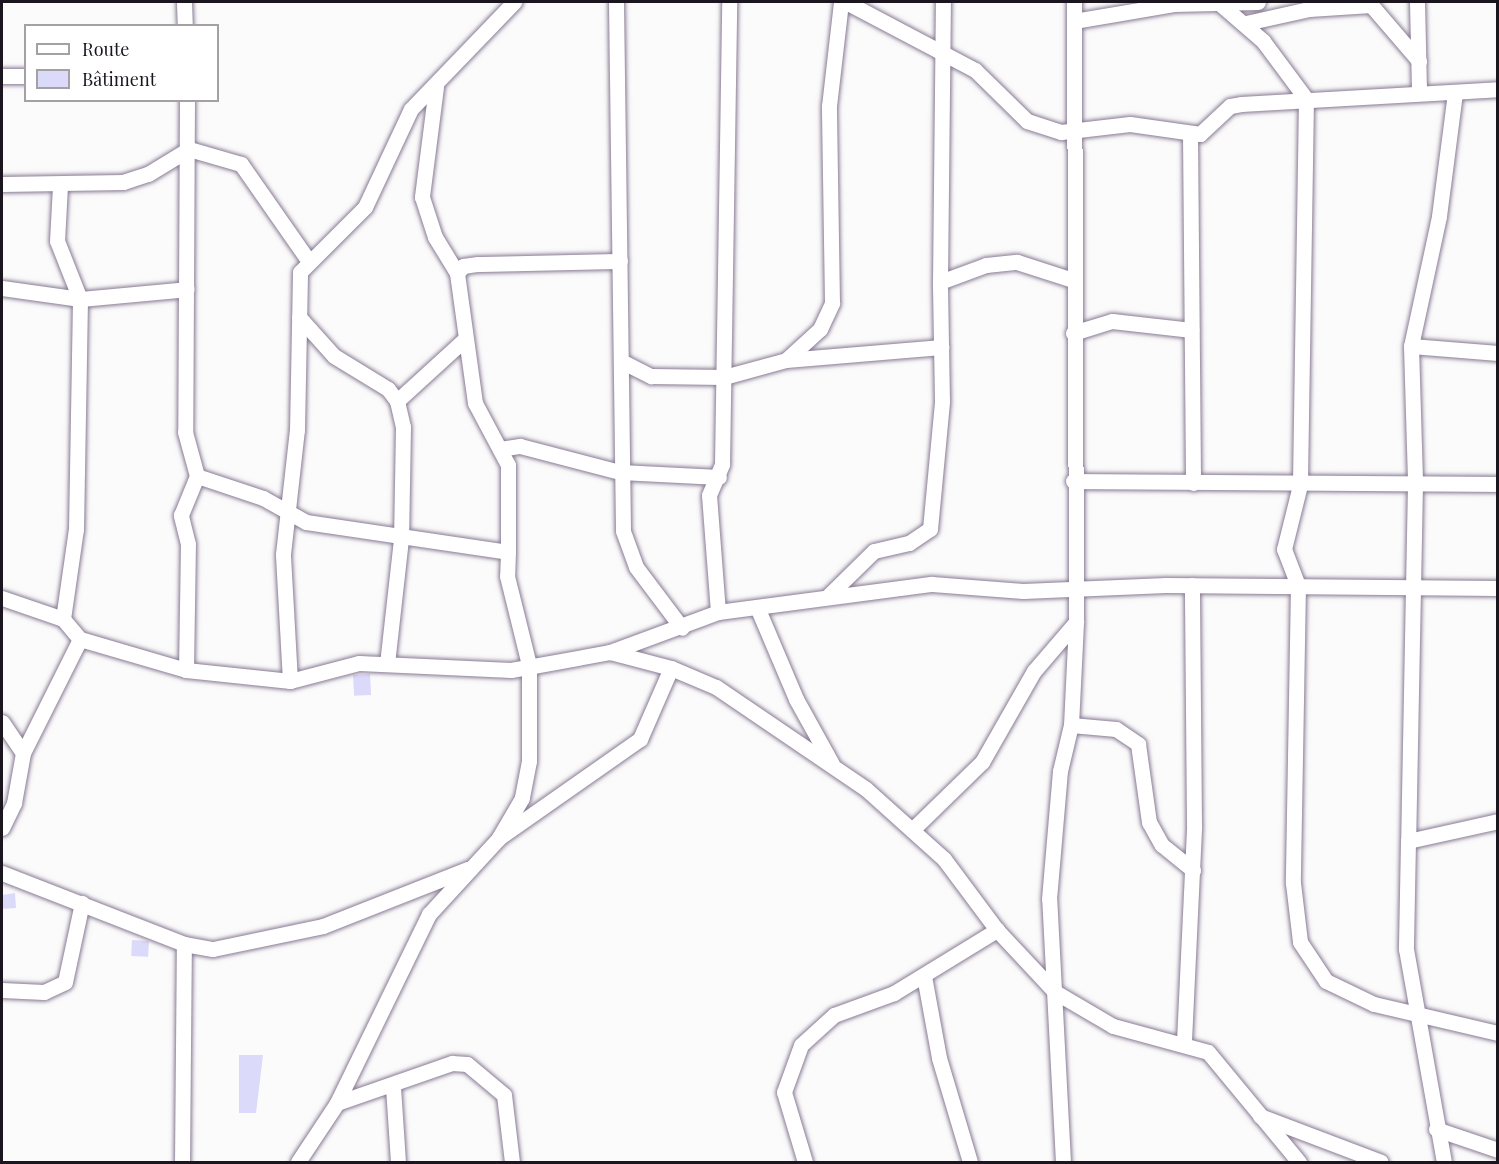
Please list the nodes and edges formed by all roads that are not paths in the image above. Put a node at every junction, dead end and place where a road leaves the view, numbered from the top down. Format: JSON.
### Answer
{"nodes":[{"id":1,"x":184,"y":2,"type":"edge"},
{"id":2,"x":514,"y":2,"type":"edge"},
{"id":3,"x":616,"y":2,"type":"edge"},
{"id":4,"x":729,"y":2,"type":"edge"},
{"id":5,"x":841,"y":2,"type":"edge"},
{"id":6,"x":846,"y":2,"type":"edge"},
{"id":7,"x":943,"y":2,"type":"edge"},
{"id":8,"x":1074,"y":2,"type":"edge"},
{"id":9,"x":1258,"y":2,"type":"edge"},
{"id":10,"x":1418,"y":2,"type":"edge"},
{"id":11,"x":1220,"y":4,"type":"edge"},
{"id":12,"x":1074,"y":21,"type":"junction"},
{"id":13,"x":1246,"y":23,"type":"junction"},
{"id":14,"x":185,"y":24,"type":"edge"},
{"id":15,"x":945,"y":54,"type":"junction"},
{"id":16,"x":1419,"y":61,"type":"junction"},
{"id":17,"x":2,"y":76,"type":"edge"},
{"id":18,"x":24,"y":76,"type":"edge"},
{"id":19,"x":436,"y":87,"type":"junction"},
{"id":20,"x":1497,"y":88,"type":"edge"},
{"id":21,"x":1419,"y":93,"type":"junction"},
{"id":22,"x":1455,"y":93,"type":"junction"},
{"id":23,"x":1306,"y":99,"type":"junction"},
{"id":24,"x":187,"y":102,"type":"edge"},
{"id":25,"x":1074,"y":133,"type":"junction"},
{"id":26,"x":1190,"y":134,"type":"junction"},
{"id":27,"x":189,"y":149,"type":"junction"},
{"id":28,"x":2,"y":184,"type":"edge"},
{"id":29,"x":60,"y":185,"type":"junction"},
{"id":30,"x":308,"y":260,"type":"junction"},
{"id":31,"x":620,"y":261,"type":"junction"},
{"id":32,"x":457,"y":273,"type":"junction"},
{"id":33,"x":1073,"y":280,"type":"junction"},
{"id":34,"x":940,"y":282,"type":"junction"},
{"id":35,"x":2,"y":288,"type":"edge"},
{"id":36,"x":187,"y":289,"type":"junction"},
{"id":37,"x":80,"y":299,"type":"junction"},
{"id":38,"x":299,"y":317,"type":"junction"},
{"id":39,"x":1191,"y":330,"type":"junction"},
{"id":40,"x":1073,"y":333,"type":"junction"},
{"id":41,"x":465,"y":339,"type":"junction"},
{"id":42,"x":1411,"y":346,"type":"junction"},
{"id":43,"x":941,"y":347,"type":"junction"},
{"id":44,"x":1497,"y":353,"type":"edge"},
{"id":45,"x":786,"y":360,"type":"junction"},
{"id":46,"x":621,"y":361,"type":"junction"},
{"id":47,"x":724,"y":377,"type":"junction"},
{"id":48,"x":398,"y":401,"type":"junction"},
{"id":49,"x":500,"y":449,"type":"junction"},
{"id":50,"x":620,"y":472,"type":"junction"},
{"id":51,"x":197,"y":476,"type":"junction"},
{"id":52,"x":719,"y":477,"type":"junction"},
{"id":53,"x":1073,"y":481,"type":"junction"},
{"id":54,"x":1192,"y":483,"type":"junction"},
{"id":55,"x":1415,"y":484,"type":"junction"},
{"id":56,"x":1497,"y":484,"type":"edge"},
{"id":57,"x":1300,"y":485,"type":"junction"},
{"id":58,"x":289,"y":516,"type":"junction"},
{"id":59,"x":401,"y":539,"type":"junction"},
{"id":60,"x":508,"y":552,"type":"junction"},
{"id":61,"x":1192,"y":585,"type":"junction"},
{"id":62,"x":1298,"y":585,"type":"junction"},
{"id":63,"x":1413,"y":586,"type":"junction"},
{"id":64,"x":1497,"y":588,"type":"edge"},
{"id":65,"x":1073,"y":591,"type":"junction"},
{"id":66,"x":829,"y":595,"type":"junction"},
{"id":67,"x":2,"y":598,"type":"edge"},
{"id":68,"x":757,"y":607,"type":"junction"},
{"id":69,"x":718,"y":612,"type":"junction"},
{"id":70,"x":63,"y":619,"type":"junction"},
{"id":71,"x":1076,"y":622,"type":"junction"},
{"id":72,"x":682,"y":628,"type":"junction"},
{"id":73,"x":80,"y":639,"type":"junction"},
{"id":74,"x":610,"y":652,"type":"junction"},
{"id":75,"x":387,"y":663,"type":"junction"},
{"id":76,"x":529,"y":665,"type":"junction"},
{"id":77,"x":671,"y":668,"type":"junction"},
{"id":78,"x":186,"y":670,"type":"junction"},
{"id":79,"x":290,"y":681,"type":"junction"},
{"id":80,"x":2,"y":722,"type":"edge"},
{"id":81,"x":1071,"y":725,"type":"junction"},
{"id":82,"x":23,"y":753,"type":"junction"},
{"id":83,"x":833,"y":767,"type":"junction"},
{"id":84,"x":1497,"y":821,"type":"edge"},
{"id":85,"x":2,"y":828,"type":"edge"},
{"id":86,"x":912,"y":830,"type":"junction"},
{"id":87,"x":498,"y":839,"type":"junction"},
{"id":88,"x":1408,"y":841,"type":"junction"},
{"id":89,"x":471,"y":868,"type":"junction"},
{"id":90,"x":1192,"y":870,"type":"junction"},
{"id":91,"x":2,"y":873,"type":"edge"},
{"id":92,"x":82,"y":903,"type":"junction"},
{"id":93,"x":997,"y":930,"type":"junction"},
{"id":94,"x":184,"y":944,"type":"junction"},
{"id":95,"x":924,"y":976,"type":"junction"},
{"id":96,"x":2,"y":990,"type":"edge"},
{"id":97,"x":1055,"y":992,"type":"junction"},
{"id":98,"x":1419,"y":1014,"type":"junction"},
{"id":99,"x":1497,"y":1033,"type":"edge"},
{"id":100,"x":1184,"y":1041,"type":"junction"},
{"id":101,"x":393,"y":1087,"type":"junction"},
{"id":102,"x":337,"y":1103,"type":"junction"},
{"id":103,"x":1260,"y":1116,"type":"junction"},
{"id":104,"x":1436,"y":1129,"type":"junction"},
{"id":105,"x":1497,"y":1150,"type":"edge"},
{"id":106,"x":182,"y":1162,"type":"edge"},
{"id":107,"x":298,"y":1162,"type":"edge"},
{"id":108,"x":398,"y":1162,"type":"edge"},
{"id":109,"x":512,"y":1162,"type":"edge"},
{"id":110,"x":805,"y":1162,"type":"edge"},
{"id":111,"x":970,"y":1162,"type":"edge"},
{"id":112,"x":1063,"y":1162,"type":"edge"},
{"id":113,"x":1299,"y":1162,"type":"edge"},
{"id":114,"x":1381,"y":1162,"type":"edge"},
{"id":115,"x":1444,"y":1162,"type":"edge"}],
"edges":[{"from":1,"to":14,"type":"street"},
{"from":2,"to":19,"type":"street"},
{"from":3,"to":31,"type":"street"},
{"from":4,"to":47,"type":"street"},
{"from":5,"to":45,"type":"street"},
{"from":6,"to":15,"type":"street"},
{"from":7,"to":15,"type":"street"},
{"from":8,"to":12,"type":"street"},
{"from":9,"to":11,"type":"street"},
{"from":10,"to":16,"type":"street"},
{"from":11,"to":12,"type":"street"},
{"from":11,"to":13,"type":"street"},
{"from":12,"to":25,"type":"street"},
{"from":13,"to":16,"type":"street"},
{"from":13,"to":23,"type":"street"},
{"from":15,"to":25,"type":"street"},
{"from":15,"to":34,"type":"street"},
{"from":16,"to":21,"type":"street"},
{"from":17,"to":18,"type":"street"},
{"from":19,"to":30,"type":"street"},
{"from":19,"to":32,"type":"street"},
{"from":20,"to":22,"type":"street"},
{"from":21,"to":22,"type":"street"},
{"from":21,"to":23,"type":"street"},
{"from":22,"to":42,"type":"street"},
{"from":23,"to":26,"type":"street"},
{"from":23,"to":57,"type":"street"},
{"from":24,"to":27,"type":"street"},
{"from":25,"to":26,"type":"street"},
{"from":25,"to":33,"type":"street"},
{"from":26,"to":39,"type":"street"},
{"from":27,"to":29,"type":"street"},
{"from":27,"to":30,"type":"street"},
{"from":27,"to":36,"type":"street"},
{"from":28,"to":29,"type":"street"},
{"from":29,"to":37,"type":"street"},
{"from":30,"to":38,"type":"street"},
{"from":31,"to":32,"type":"street"},
{"from":31,"to":46,"type":"street"},
{"from":32,"to":41,"type":"street"},
{"from":33,"to":34,"type":"street"},
{"from":33,"to":40,"type":"street"},
{"from":34,"to":43,"type":"street"},
{"from":35,"to":37,"type":"street"},
{"from":36,"to":37,"type":"street"},
{"from":36,"to":51,"type":"street"},
{"from":37,"to":70,"type":"street"},
{"from":38,"to":48,"type":"street"},
{"from":38,"to":58,"type":"street"},
{"from":39,"to":40,"type":"street"},
{"from":39,"to":54,"type":"street"},
{"from":40,"to":53,"type":"street"},
{"from":41,"to":48,"type":"street"},
{"from":41,"to":49,"type":"street"},
{"from":42,"to":44,"type":"street"},
{"from":42,"to":55,"type":"street"},
{"from":43,"to":45,"type":"street"},
{"from":43,"to":66,"type":"street"},
{"from":45,"to":47,"type":"street"},
{"from":46,"to":47,"type":"street"},
{"from":46,"to":50,"type":"street"},
{"from":47,"to":52,"type":"street"},
{"from":48,"to":59,"type":"street"},
{"from":49,"to":50,"type":"street"},
{"from":49,"to":60,"type":"street"},
{"from":50,"to":52,"type":"street"},
{"from":50,"to":72,"type":"street"},
{"from":51,"to":58,"type":"street"},
{"from":51,"to":78,"type":"street"},
{"from":52,"to":69,"type":"street"},
{"from":53,"to":54,"type":"street"},
{"from":53,"to":65,"type":"street"},
{"from":54,"to":57,"type":"street"},
{"from":55,"to":56,"type":"street"},
{"from":55,"to":57,"type":"street"},
{"from":55,"to":63,"type":"street"},
{"from":57,"to":62,"type":"street"},
{"from":58,"to":59,"type":"street"},
{"from":58,"to":79,"type":"street"},
{"from":59,"to":60,"type":"street"},
{"from":59,"to":75,"type":"street"},
{"from":60,"to":76,"type":"street"},
{"from":61,"to":62,"type":"street"},
{"from":61,"to":65,"type":"street"},
{"from":61,"to":90,"type":"street"},
{"from":62,"to":63,"type":"street"},
{"from":62,"to":98,"type":"street"},
{"from":63,"to":64,"type":"street"},
{"from":63,"to":88,"type":"street"},
{"from":65,"to":66,"type":"street"},
{"from":65,"to":71,"type":"street"},
{"from":66,"to":68,"type":"street"},
{"from":67,"to":70,"type":"street"},
{"from":68,"to":69,"type":"street"},
{"from":68,"to":83,"type":"street"},
{"from":69,"to":72,"type":"street"},
{"from":70,"to":73,"type":"street"},
{"from":71,"to":81,"type":"street"},
{"from":71,"to":86,"type":"street"},
{"from":72,"to":74,"type":"street"},
{"from":73,"to":78,"type":"street"},
{"from":73,"to":82,"type":"street"},
{"from":74,"to":76,"type":"street"},
{"from":74,"to":77,"type":"street"},
{"from":75,"to":76,"type":"street"},
{"from":75,"to":79,"type":"street"},
{"from":76,"to":87,"type":"street"},
{"from":77,"to":83,"type":"street"},
{"from":77,"to":87,"type":"street"},
{"from":78,"to":79,"type":"street"},
{"from":80,"to":82,"type":"street"},
{"from":81,"to":90,"type":"street"},
{"from":81,"to":97,"type":"street"},
{"from":82,"to":85,"type":"street"},
{"from":83,"to":86,"type":"street"},
{"from":84,"to":88,"type":"street"},
{"from":86,"to":93,"type":"street"},
{"from":87,"to":89,"type":"street"},
{"from":88,"to":98,"type":"street"},
{"from":89,"to":94,"type":"street"},
{"from":89,"to":102,"type":"street"},
{"from":90,"to":100,"type":"street"},
{"from":91,"to":92,"type":"street"},
{"from":92,"to":94,"type":"street"},
{"from":92,"to":96,"type":"street"},
{"from":93,"to":95,"type":"street"},
{"from":93,"to":97,"type":"street"},
{"from":94,"to":106,"type":"street"},
{"from":95,"to":110,"type":"street"},
{"from":95,"to":111,"type":"street"},
{"from":97,"to":100,"type":"street"},
{"from":97,"to":112,"type":"street"},
{"from":98,"to":99,"type":"street"},
{"from":98,"to":104,"type":"street"},
{"from":100,"to":103,"type":"street"},
{"from":101,"to":102,"type":"street"},
{"from":101,"to":108,"type":"street"},
{"from":101,"to":109,"type":"street"},
{"from":102,"to":107,"type":"street"},
{"from":103,"to":113,"type":"street"},
{"from":103,"to":114,"type":"street"},
{"from":104,"to":105,"type":"street"},
{"from":104,"to":115,"type":"street"}]}
